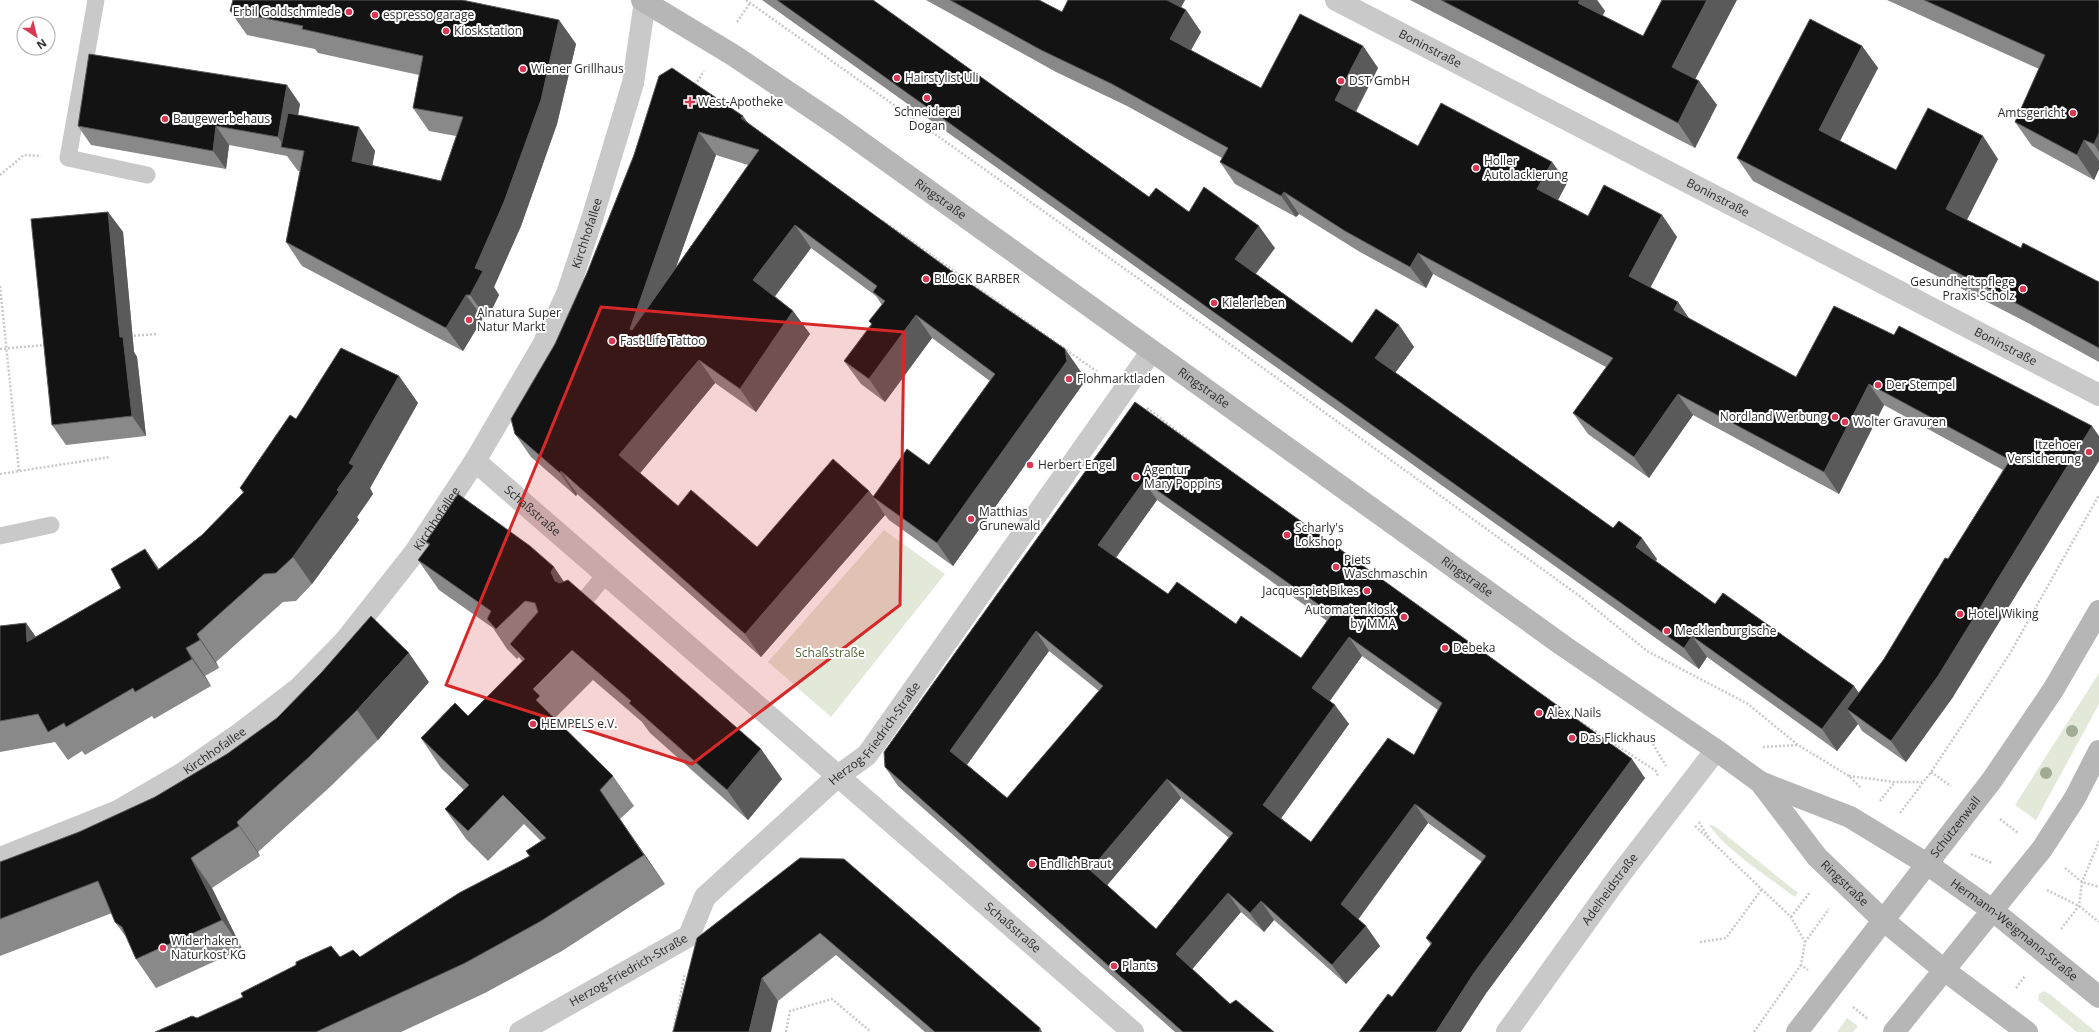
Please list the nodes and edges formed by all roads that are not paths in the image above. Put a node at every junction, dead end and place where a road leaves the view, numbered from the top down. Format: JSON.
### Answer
{"nodes":[{"id":1,"x":96,"y":0,"type":"edge"},
{"id":2,"x":644,"y":0,"type":"edge"},
{"id":3,"x":1336,"y":0,"type":"edge"},
{"id":4,"x":147,"y":175,"type":"dead end"},
{"id":5,"x":1151,"y":352,"type":"junction"},
{"id":6,"x":2099,"y":395,"type":"edge"},
{"id":7,"x":475,"y":461,"type":"junction"},
{"id":8,"x":51,"y":525,"type":"dead end"},
{"id":9,"x":0,"y":536,"type":"edge"},
{"id":10,"x":606,"y":574,"type":"junction"},
{"id":11,"x":582,"y":603,"type":"edge"},
{"id":12,"x":2099,"y":611,"type":"edge"},
{"id":13,"x":1716,"y":750,"type":"junction"},
{"id":14,"x":2099,"y":751,"type":"edge"},
{"id":15,"x":838,"y":776,"type":"junction"},
{"id":16,"x":1760,"y":782,"type":"junction"},
{"id":17,"x":0,"y":858,"type":"edge"},
{"id":18,"x":1927,"y":864,"type":"junction"},
{"id":19,"x":1992,"y":910,"type":"junction"},
{"id":20,"x":1883,"y":920,"type":"junction"},
{"id":21,"x":1944,"y":970,"type":"junction"},
{"id":22,"x":2099,"y":997,"type":"edge"},
{"id":23,"x":520,"y":1032,"type":"edge"},
{"id":24,"x":1133,"y":1032,"type":"edge"},
{"id":25,"x":1507,"y":1032,"type":"edge"},
{"id":26,"x":1797,"y":1032,"type":"edge"},
{"id":27,"x":1894,"y":1032,"type":"edge"},
{"id":28,"x":2027,"y":1032,"type":"edge"}],
"edges":[{"from":1,"to":4,"type":"lane"},
{"from":2,"to":5,"type":"main road","name":"Ringstraße"},
{"from":2,"to":7,"type":"street","name":"Kirchhofallee"},
{"from":3,"to":6,"type":"street","name":"Boninstraße"},
{"from":5,"to":13,"type":"main road","name":"Ringstraße"},
{"from":5,"to":15,"type":"street","name":"Herzog-Friedrich-Straße"},
{"from":7,"to":10,"type":"street","name":"Schaßstraße"},
{"from":7,"to":17,"type":"street","name":"Kirchhofallee"},
{"from":8,"to":9,"type":"lane"},
{"from":10,"to":11,"type":"lane"},
{"from":10,"to":15,"type":"street","name":"Schaßstraße"},
{"from":12,"to":18,"type":"main road","name":"Schützenwall"},
{"from":13,"to":16,"type":"main road","name":"Ringstraße"},
{"from":13,"to":25,"type":"street","name":"Adelheidstraße"},
{"from":14,"to":19,"type":"main road"},
{"from":15,"to":23,"type":"street","name":"Herzog-Friedrich-Straße"},
{"from":15,"to":24,"type":"street","name":"Schaßstraße"},
{"from":16,"to":18,"type":"main road","name":"Ringstraße"},
{"from":16,"to":20,"type":"main road","name":"Ringstraße"},
{"from":18,"to":19,"type":"main road","name":"Hermann-Weigmann-Straße"},
{"from":18,"to":20,"type":"main road","name":"Schützenwall"},
{"from":19,"to":21,"type":"main road"},
{"from":19,"to":22,"type":"main road","name":"Hermann-Weigmann-Straße"},
{"from":20,"to":21,"type":"main road","name":"Ringstraße"},
{"from":20,"to":26,"type":"main road","name":"Schützenwall"},
{"from":21,"to":27,"type":"main road"},
{"from":21,"to":28,"type":"main road"}]}
